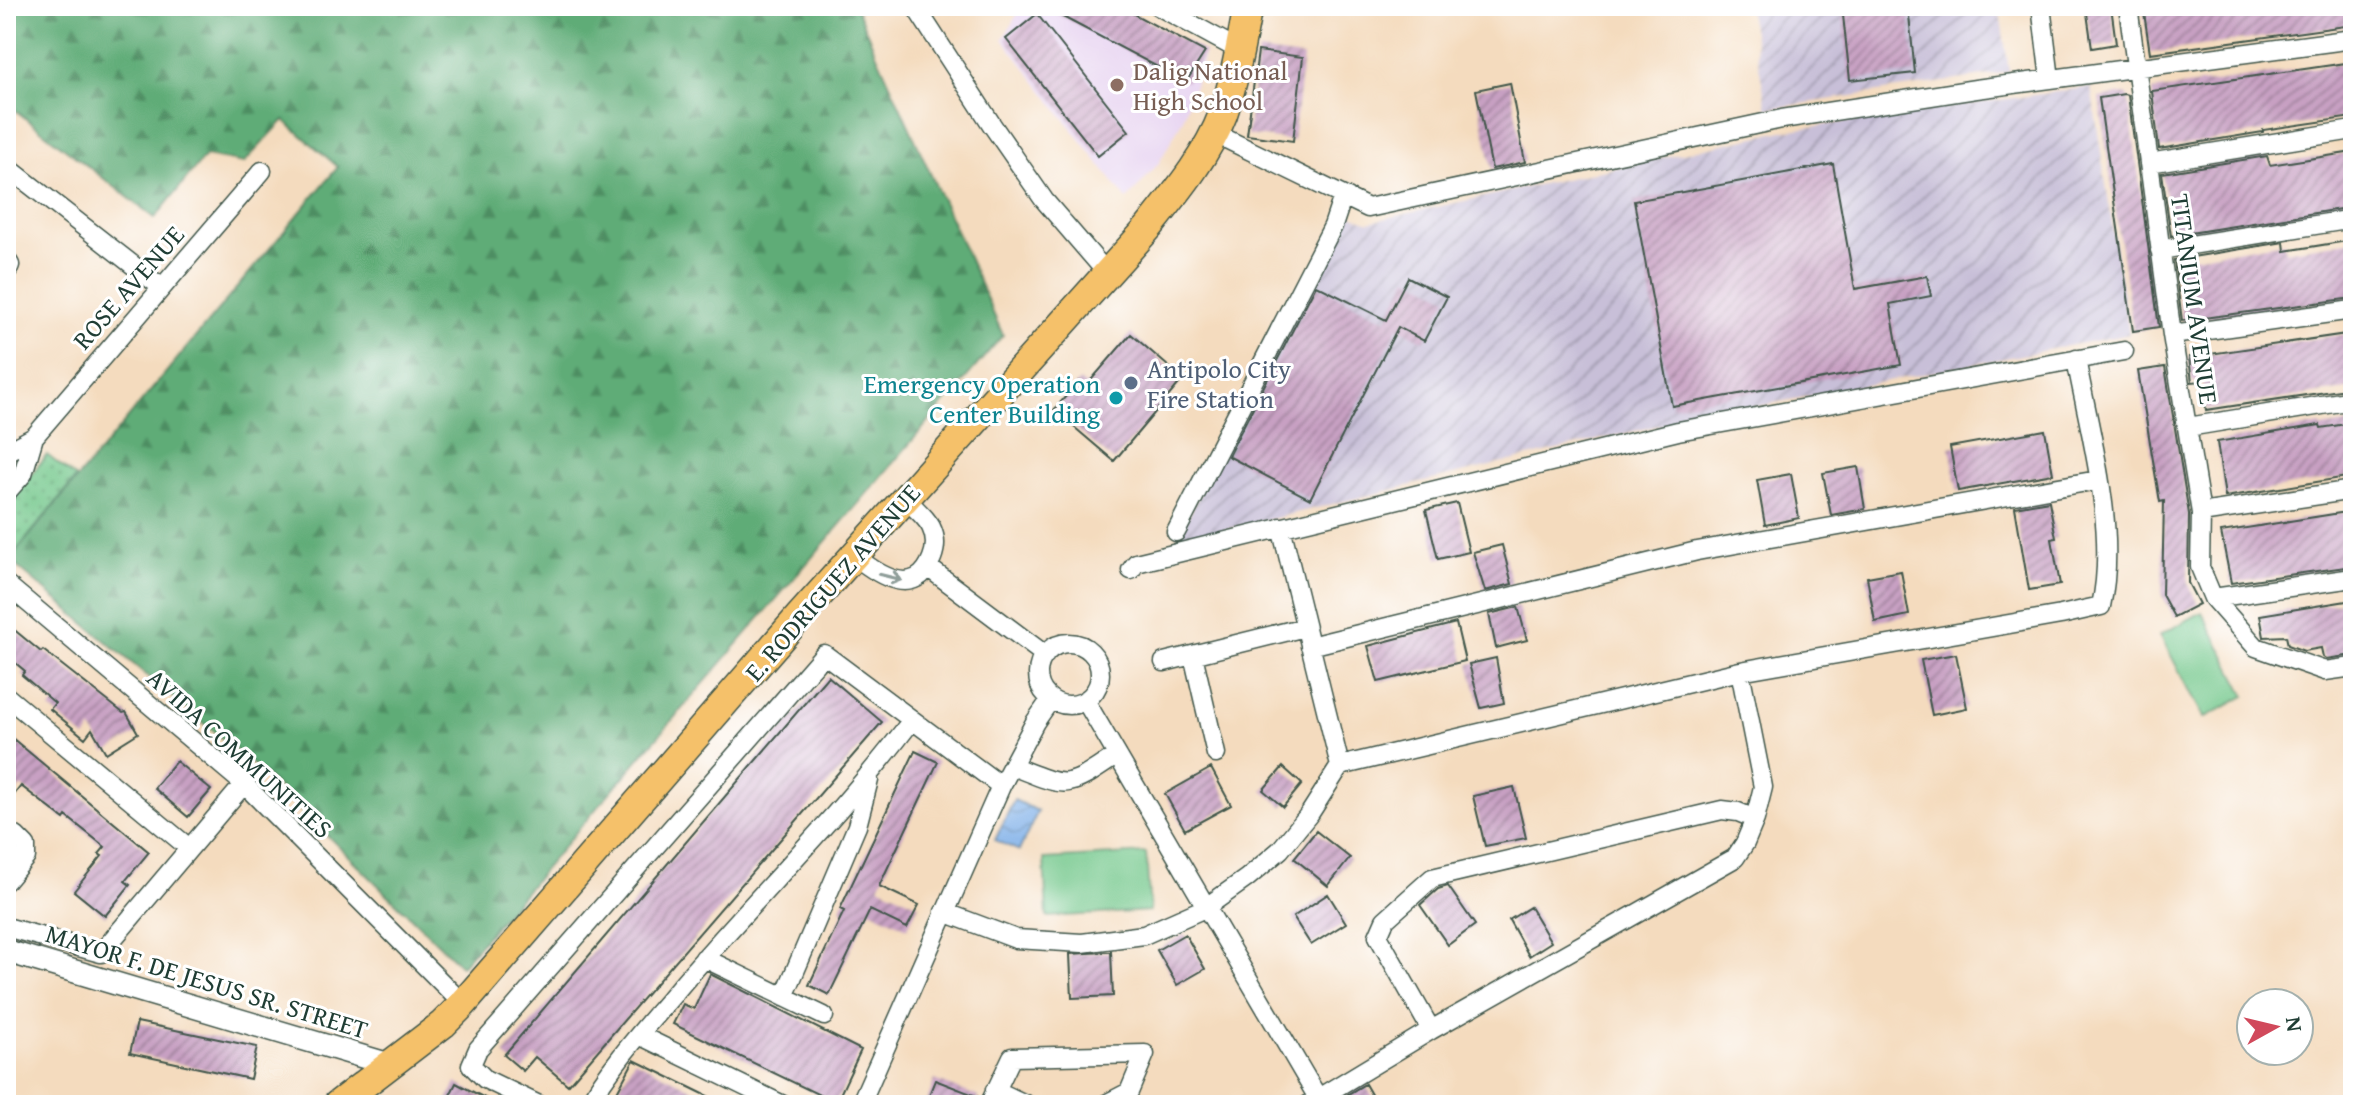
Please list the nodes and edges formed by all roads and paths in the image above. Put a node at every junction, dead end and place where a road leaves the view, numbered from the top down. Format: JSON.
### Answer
{"nodes":[{"id":1,"x":915,"y":6,"type":"edge"},
{"id":2,"x":1158,"y":6,"type":"edge"},
{"id":3,"x":1248,"y":6,"type":"edge"},
{"id":4,"x":2041,"y":6,"type":"edge"},
{"id":5,"x":2128,"y":6,"type":"edge"},
{"id":6,"x":2353,"y":39,"type":"edge"},
{"id":7,"x":1239,"y":50,"type":"junction"},
{"id":8,"x":2136,"y":69,"type":"junction"},
{"id":9,"x":2050,"y":79,"type":"junction"},
{"id":10,"x":2353,"y":130,"type":"edge"},
{"id":11,"x":1214,"y":133,"type":"junction"},
{"id":12,"x":2149,"y":163,"type":"junction"},
{"id":13,"x":6,"y":166,"type":"edge"},
{"id":14,"x":262,"y":171,"type":"dead end"},
{"id":15,"x":1343,"y":196,"type":"junction"},
{"id":16,"x":2353,"y":219,"type":"edge"},
{"id":17,"x":2160,"y":250,"type":"junction"},
{"id":18,"x":6,"y":258,"type":"edge"},
{"id":19,"x":1106,"y":272,"type":"junction"},
{"id":20,"x":6,"y":274,"type":"edge"},
{"id":21,"x":161,"y":287,"type":"junction"},
{"id":22,"x":2353,"y":310,"type":"edge"},
{"id":23,"x":2172,"y":335,"type":"junction"},
{"id":24,"x":2124,"y":351,"type":"dead end"},
{"id":25,"x":2076,"y":359,"type":"junction"},
{"id":26,"x":2353,"y":400,"type":"edge"},
{"id":27,"x":2188,"y":427,"type":"junction"},
{"id":28,"x":34,"y":437,"type":"junction"},
{"id":29,"x":6,"y":452,"type":"edge"},
{"id":30,"x":2098,"y":480,"type":"junction"},
{"id":31,"x":2353,"y":490,"type":"edge"},
{"id":32,"x":6,"y":493,"type":"edge"},
{"id":33,"x":905,"y":499,"type":"junction"},
{"id":34,"x":2201,"y":513,"type":"junction"},
{"id":35,"x":1281,"y":527,"type":"junction"},
{"id":36,"x":1176,"y":532,"type":"dead end"},
{"id":37,"x":855,"y":556,"type":"junction"},
{"id":38,"x":929,"y":568,"type":"junction"},
{"id":39,"x":1131,"y":570,"type":"dead end"},
{"id":40,"x":2353,"y":578,"type":"edge"},
{"id":41,"x":6,"y":584,"type":"edge"},
{"id":42,"x":2213,"y":598,"type":"junction"},
{"id":43,"x":1305,"y":627,"type":"junction"},
{"id":44,"x":1310,"y":646,"type":"junction"},
{"id":45,"x":1045,"y":655,"type":"junction"},
{"id":46,"x":1193,"y":655,"type":"junction"},
{"id":47,"x":1164,"y":662,"type":"dead end"},
{"id":48,"x":2353,"y":667,"type":"edge"},
{"id":49,"x":1740,"y":671,"type":"junction"},
{"id":50,"x":6,"y":696,"type":"edge"},
{"id":51,"x":1051,"y":699,"type":"junction"},
{"id":52,"x":1085,"y":700,"type":"junction"},
{"id":53,"x":912,"y":720,"type":"junction"},
{"id":54,"x":1216,"y":754,"type":"dead end"},
{"id":55,"x":1117,"y":755,"type":"junction"},
{"id":56,"x":1012,"y":766,"type":"junction"},
{"id":57,"x":1340,"y":766,"type":"junction"},
{"id":58,"x":869,"y":777,"type":"junction"},
{"id":59,"x":244,"y":784,"type":"junction"},
{"id":60,"x":1001,"y":786,"type":"junction"},
{"id":61,"x":1755,"y":819,"type":"junction"},
{"id":62,"x":6,"y":837,"type":"edge"},
{"id":63,"x":189,"y":848,"type":"junction"},
{"id":64,"x":6,"y":881,"type":"edge"},
{"id":65,"x":1205,"y":908,"type":"junction"},
{"id":66,"x":944,"y":912,"type":"junction"},
{"id":67,"x":6,"y":927,"type":"edge"},
{"id":68,"x":6,"y":951,"type":"edge"},
{"id":69,"x":704,"y":958,"type":"junction"},
{"id":70,"x":784,"y":997,"type":"junction"},
{"id":71,"x":463,"y":1004,"type":"junction"},
{"id":72,"x":824,"y":1016,"type":"dead end"},
{"id":73,"x":1431,"y":1030,"type":"junction"},
{"id":74,"x":639,"y":1035,"type":"junction"},
{"id":75,"x":391,"y":1065,"type":"junction"},
{"id":76,"x":992,"y":1098,"type":"edge"},
{"id":77,"x":1312,"y":1102,"type":"edge"},
{"id":78,"x":337,"y":1105,"type":"edge"},
{"id":79,"x":539,"y":1105,"type":"edge"},
{"id":80,"x":588,"y":1105,"type":"edge"},
{"id":81,"x":783,"y":1105,"type":"edge"},
{"id":82,"x":860,"y":1105,"type":"edge"},
{"id":83,"x":1027,"y":1105,"type":"edge"},
{"id":84,"x":1104,"y":1105,"type":"edge"}],
"edges":[{"from":1,"to":19,"type":"street"},
{"from":2,"to":7,"type":"street"},
{"from":3,"to":7,"type":"main road","name":"E. RODRIGUEZ AVENUE"},
{"from":4,"to":9,"type":"street"},
{"from":5,"to":8,"type":"street","name":"TITANIUM AVENUE"},
{"from":6,"to":8,"type":"street"},
{"from":7,"to":11,"type":"main road","name":"E. RODRIGUEZ AVENUE"},
{"from":8,"to":9,"type":"street"},
{"from":8,"to":12,"type":"street","name":"TITANIUM AVENUE"},
{"from":9,"to":15,"type":"street"},
{"from":10,"to":12,"type":"street"},
{"from":11,"to":15,"type":"street"},
{"from":11,"to":19,"type":"main road","name":"E. RODRIGUEZ AVENUE"},
{"from":12,"to":17,"type":"street","name":"TITANIUM AVENUE"},
{"from":13,"to":21,"type":"street"},
{"from":14,"to":21,"type":"street","name":"ROSE AVENUE"},
{"from":15,"to":36,"type":"street"},
{"from":16,"to":17,"type":"street"},
{"from":17,"to":23,"type":"street","name":"TITANIUM AVENUE"},
{"from":18,"to":20,"type":"street"},
{"from":19,"to":33,"type":"main road","name":"E. RODRIGUEZ AVENUE"},
{"from":21,"to":28,"type":"street","name":"ROSE AVENUE"},
{"from":22,"to":23,"type":"street"},
{"from":23,"to":27,"type":"street","name":"TITANIUM AVENUE"},
{"from":24,"to":25,"type":"street"},
{"from":25,"to":30,"type":"street"},
{"from":25,"to":35,"type":"street"},
{"from":26,"to":27,"type":"street"},
{"from":27,"to":34,"type":"street","name":"TITANIUM AVENUE"},
{"from":28,"to":29,"type":"street"},
{"from":28,"to":32,"type":"street"},
{"from":30,"to":44,"type":"street"},
{"from":30,"to":49,"type":"street"},
{"from":31,"to":34,"type":"street"},
{"from":33,"to":37,"type":"main road","name":"E. RODRIGUEZ AVENUE"},
{"from":33,"to":38,"type":"street"},
{"from":34,"to":42,"type":"street","name":"TITANIUM AVENUE"},
{"from":35,"to":39,"type":"street"},
{"from":35,"to":43,"type":"street"},
{"from":37,"to":38,"type":"street","one_way":true},
{"from":37,"to":71,"type":"main road","name":"E. RODRIGUEZ AVENUE"},
{"from":38,"to":45,"type":"street"},
{"from":40,"to":42,"type":"street"},
{"from":41,"to":59,"type":"street","name":"AVIDA COMMUNITIES"},
{"from":42,"to":48,"type":"street"},
{"from":43,"to":44,"type":"street"},
{"from":43,"to":46,"type":"street"},
{"from":44,"to":57,"type":"street"},
{"from":45,"to":51,"type":"street"},
{"from":45,"to":52,"type":"street"},
{"from":46,"to":47,"type":"street"},
{"from":46,"to":54,"type":"street"},
{"from":49,"to":57,"type":"street"},
{"from":49,"to":61,"type":"street"},
{"from":50,"to":63,"type":"street"},
{"from":51,"to":52,"type":"street"},
{"from":51,"to":56,"type":"street"},
{"from":52,"to":55,"type":"street"},
{"from":53,"to":58,"type":"street"},
{"from":53,"to":60,"type":"street"},
{"from":53,"to":79,"type":"street"},
{"from":55,"to":56,"type":"street"},
{"from":55,"to":65,"type":"street"},
{"from":56,"to":60,"type":"street"},
{"from":57,"to":65,"type":"street"},
{"from":58,"to":69,"type":"street"},
{"from":58,"to":70,"type":"street"},
{"from":59,"to":63,"type":"street"},
{"from":59,"to":71,"type":"street","name":"AVIDA COMMUNITIES"},
{"from":60,"to":66,"type":"street"},
{"from":61,"to":73,"type":"street"},
{"from":61,"to":73,"type":"street"},
{"from":62,"to":64,"type":"street"},
{"from":63,"to":67,"type":"street"},
{"from":65,"to":66,"type":"street"},
{"from":65,"to":77,"type":"street"},
{"from":66,"to":82,"type":"street"},
{"from":68,"to":75,"type":"street","name":"MAYOR F. DE JESUS SR. STREET"},
{"from":69,"to":70,"type":"street"},
{"from":69,"to":74,"type":"street"},
{"from":70,"to":72,"type":"street"},
{"from":71,"to":75,"type":"main road","name":"E. RODRIGUEZ AVENUE"},
{"from":73,"to":77,"type":"street"},
{"from":74,"to":80,"type":"street"},
{"from":74,"to":81,"type":"street"},
{"from":75,"to":78,"type":"main road","name":"E. RODRIGUEZ AVENUE"},
{"from":76,"to":83,"type":"street"},
{"from":76,"to":84,"type":"street"}]}
